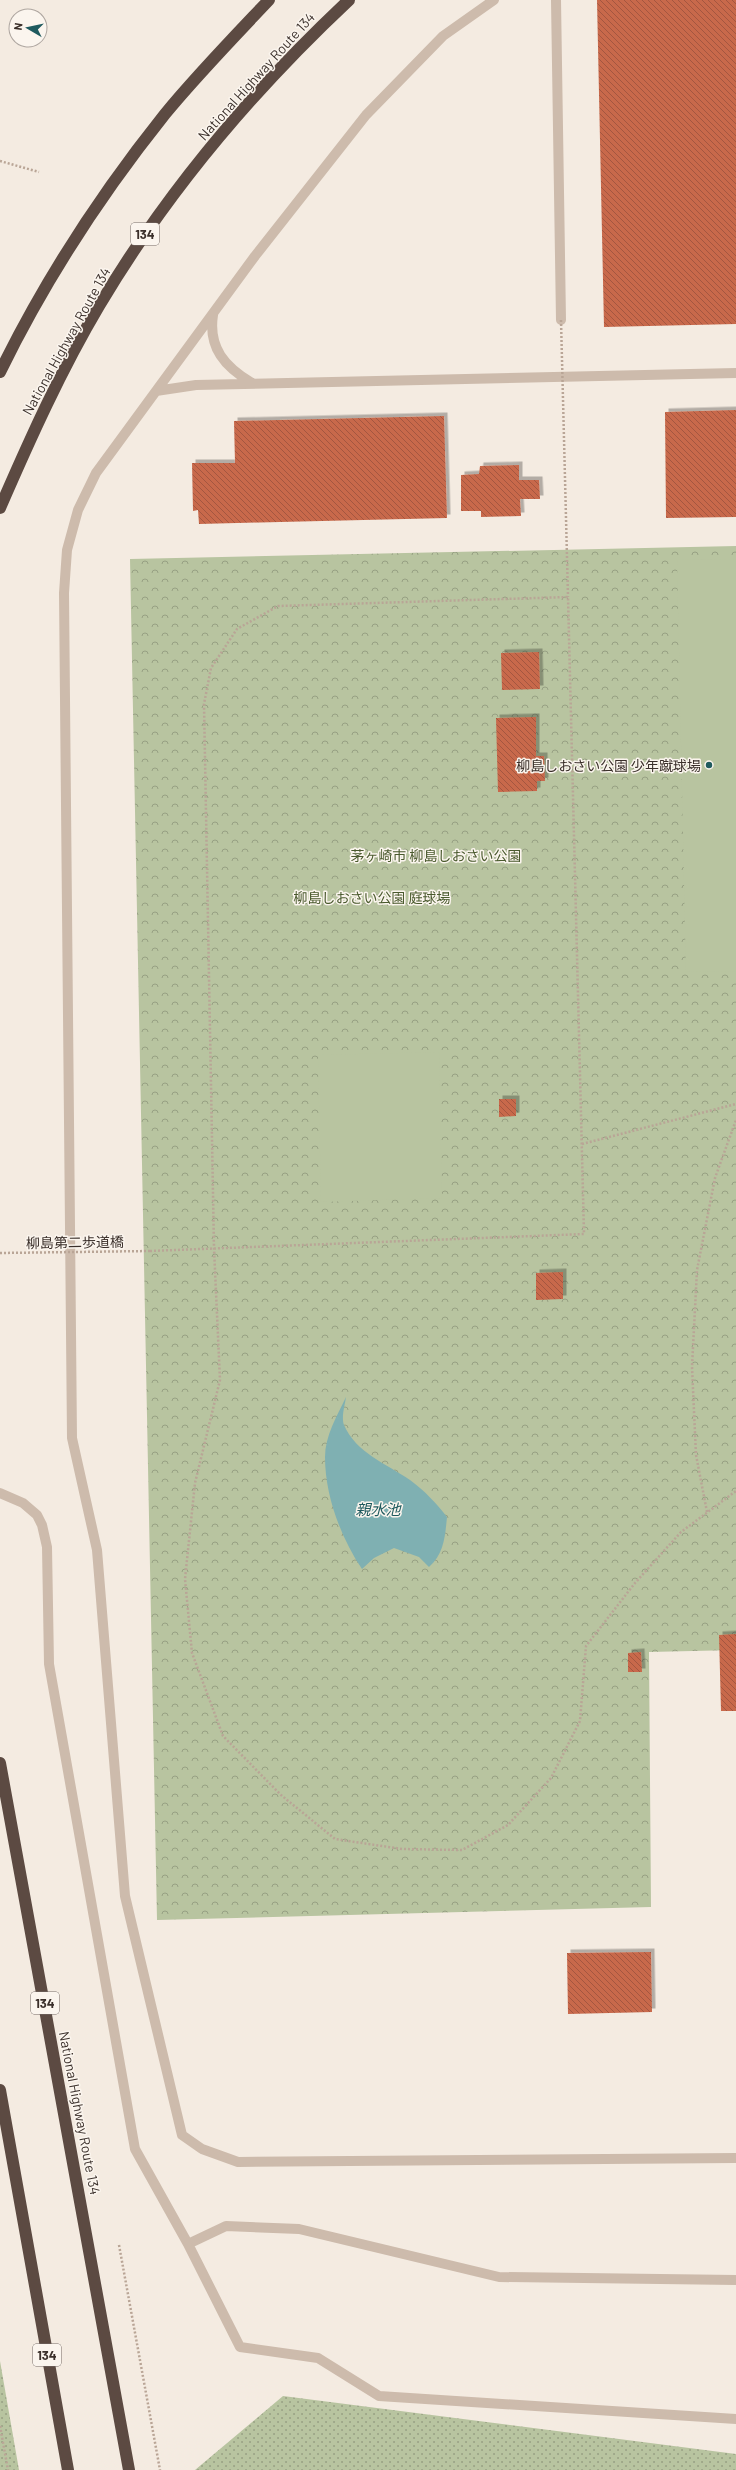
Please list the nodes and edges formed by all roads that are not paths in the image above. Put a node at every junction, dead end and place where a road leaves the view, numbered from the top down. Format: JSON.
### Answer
{"nodes":[{"id":1,"x":269,"y":0,"type":"edge"},
{"id":2,"x":349,"y":0,"type":"edge"},
{"id":3,"x":494,"y":0,"type":"edge"},
{"id":4,"x":556,"y":0,"type":"edge"},
{"id":5,"x":213,"y":313,"type":"junction"},
{"id":6,"x":561,"y":320,"type":"road end"},
{"id":7,"x":0,"y":372,"type":"edge"},
{"id":8,"x":736,"y":374,"type":"edge"},
{"id":9,"x":253,"y":384,"type":"junction"},
{"id":10,"x":156,"y":391,"type":"junction"},
{"id":11,"x":0,"y":508,"type":"edge"},
{"id":12,"x":0,"y":1493,"type":"edge"},
{"id":13,"x":0,"y":1763,"type":"edge"},
{"id":14,"x":0,"y":2090,"type":"edge"},
{"id":15,"x":736,"y":2158,"type":"edge"},
{"id":16,"x":188,"y":2244,"type":"junction"},
{"id":17,"x":736,"y":2280,"type":"edge"},
{"id":18,"x":736,"y":2419,"type":"edge"},
{"id":19,"x":68,"y":2470,"type":"edge"},
{"id":20,"x":129,"y":2470,"type":"edge"}],
"edges":[{"from":1,"to":7,"type":"highway"},
{"from":2,"to":11,"type":"highway","name":"National Highway Route 134","number":"134"},
{"from":3,"to":5,"type":"lane"},
{"from":4,"to":6,"type":"lane"},
{"from":5,"to":9,"type":"lane"},
{"from":5,"to":10,"type":"lane"},
{"from":8,"to":9,"type":"lane"},
{"from":9,"to":10,"type":"lane"},
{"from":10,"to":15,"type":"lane"},
{"from":12,"to":16,"type":"lane"},
{"from":13,"to":20,"type":"highway","name":"National Highway Route 134","number":"134"},
{"from":14,"to":19,"type":"highway","number":"134"},
{"from":16,"to":17,"type":"lane"},
{"from":16,"to":18,"type":"lane"}]}
